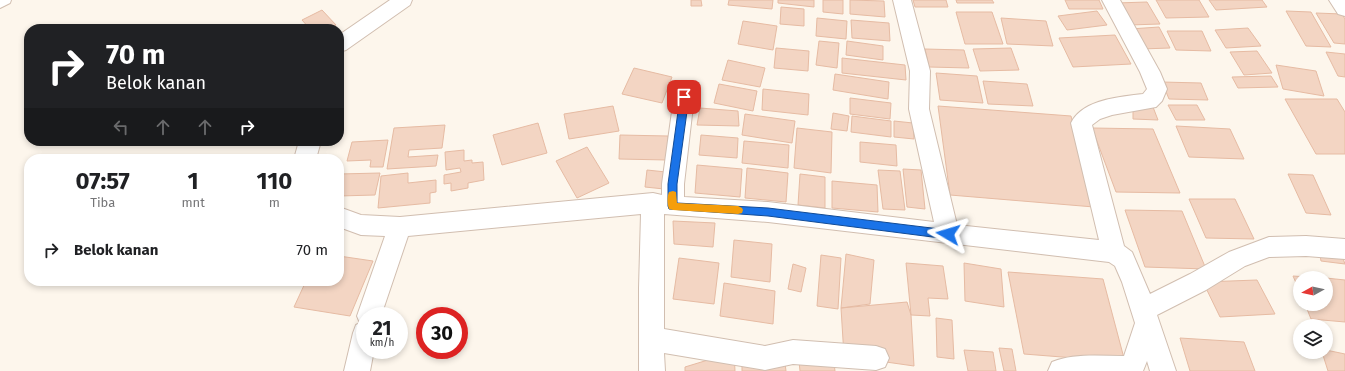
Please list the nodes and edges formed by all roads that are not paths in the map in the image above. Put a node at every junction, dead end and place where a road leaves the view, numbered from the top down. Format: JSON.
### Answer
{"nodes":[{"id":1,"x":6,"y":0,"type":"edge"},
{"id":2,"x":403,"y":0,"type":"edge"},
{"id":3,"x":902,"y":0,"type":"edge"},
{"id":4,"x":1111,"y":0,"type":"edge"},
{"id":5,"x":1338,"y":0,"type":"edge"},
{"id":6,"x":0,"y":4,"type":"edge"},
{"id":7,"x":1345,"y":9,"type":"edge"},
{"id":8,"x":344,"y":41,"type":"edge"},
{"id":9,"x":684,"y":97,"type":"dead end"},
{"id":10,"x":663,"y":205,"type":"junction"},
{"id":11,"x":344,"y":219,"type":"edge"},
{"id":12,"x":400,"y":227,"type":"junction"},
{"id":13,"x":948,"y":234,"type":"junction"},
{"id":14,"x":1345,"y":249,"type":"edge"},
{"id":15,"x":1114,"y":252,"type":"junction"},
{"id":16,"x":372,"y":307,"type":"edge"},
{"id":17,"x":1145,"y":317,"type":"junction"},
{"id":18,"x":651,"y":339,"type":"junction"},
{"id":19,"x":876,"y":358,"type":"dead end"},
{"id":20,"x":360,"y":359,"type":"edge"},
{"id":21,"x":357,"y":371,"type":"edge"},
{"id":22,"x":652,"y":371,"type":"edge"},
{"id":23,"x":1060,"y":371,"type":"edge"},
{"id":24,"x":1163,"y":371,"type":"edge"}],
"edges":[{"from":1,"to":6,"type":"lane"},
{"from":2,"to":8,"type":"street"},
{"from":3,"to":13,"type":"street"},
{"from":4,"to":15,"type":"street"},
{"from":5,"to":7,"type":"street"},
{"from":9,"to":10,"type":"street"},
{"from":10,"to":12,"type":"street"},
{"from":10,"to":13,"type":"street"},
{"from":10,"to":18,"type":"street"},
{"from":11,"to":12,"type":"street"},
{"from":12,"to":16,"type":"street"},
{"from":13,"to":15,"type":"street"},
{"from":14,"to":17,"type":"street"},
{"from":15,"to":17,"type":"street"},
{"from":17,"to":23,"type":"street"},
{"from":17,"to":24,"type":"street"},
{"from":18,"to":19,"type":"street"},
{"from":18,"to":22,"type":"street"},
{"from":20,"to":21,"type":"street"}]}
